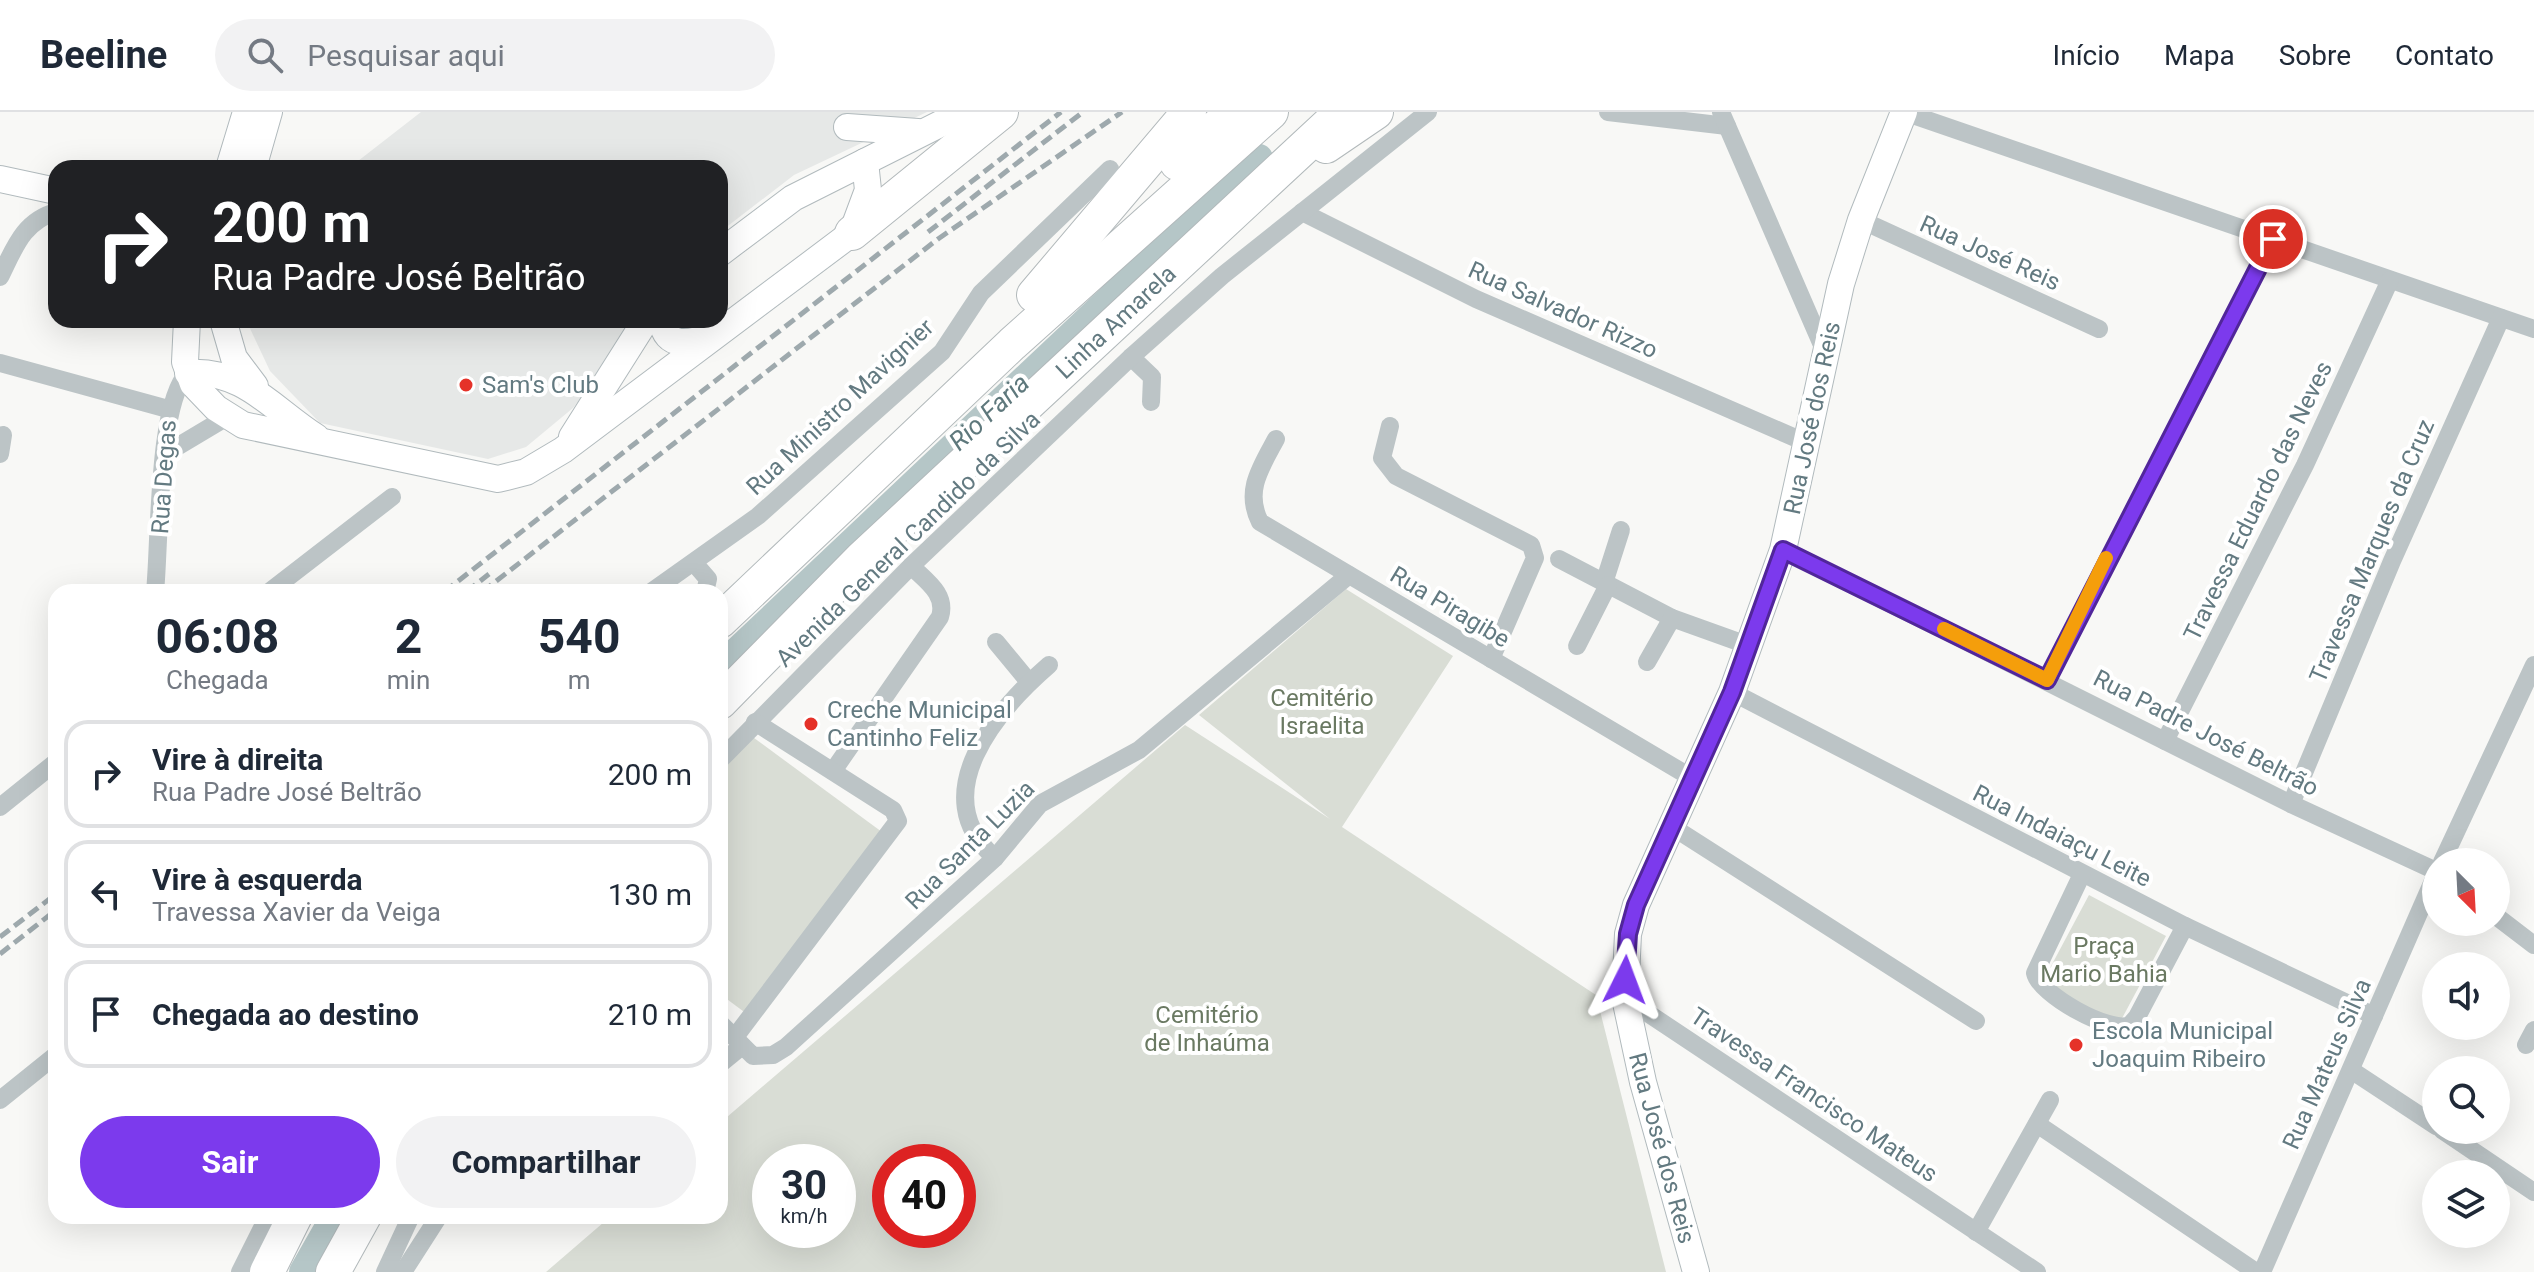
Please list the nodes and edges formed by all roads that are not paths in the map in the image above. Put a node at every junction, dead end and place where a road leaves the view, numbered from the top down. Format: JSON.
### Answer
{"nodes":[{"id":1,"x":246,"y":112,"type":"edge"},
{"id":2,"x":269,"y":112,"type":"edge"},
{"id":3,"x":1189,"y":112,"type":"edge"},
{"id":4,"x":1233,"y":112,"type":"edge"},
{"id":5,"x":1271,"y":112,"type":"edge"},
{"id":6,"x":1342,"y":112,"type":"edge"},
{"id":7,"x":1376,"y":112,"type":"edge"},
{"id":8,"x":1428,"y":112,"type":"edge"},
{"id":9,"x":1608,"y":112,"type":"edge"},
{"id":10,"x":1904,"y":112,"type":"edge"},
{"id":11,"x":983,"y":117,"type":"edge"},
{"id":12,"x":1724,"y":119,"type":"edge"},
{"id":13,"x":847,"y":127,"type":"dead end"},
{"id":14,"x":926,"y":132,"type":"junction"},
{"id":15,"x":231,"y":160,"type":"edge"},
{"id":16,"x":255,"y":160,"type":"edge"},
{"id":17,"x":865,"y":162,"type":"junction"},
{"id":18,"x":1110,"y":169,"type":"dead end"},
{"id":19,"x":0,"y":179,"type":"edge"},
{"id":20,"x":48,"y":189,"type":"edge"},
{"id":21,"x":1255,"y":193,"type":"junction"},
{"id":22,"x":1302,"y":212,"type":"junction"},
{"id":23,"x":48,"y":215,"type":"edge"},
{"id":24,"x":1861,"y":220,"type":"junction"},
{"id":25,"x":852,"y":233,"type":"junction"},
{"id":26,"x":2273,"y":239,"type":"junction"},
{"id":27,"x":728,"y":247,"type":"edge"},
{"id":28,"x":0,"y":277,"type":"edge"},
{"id":29,"x":2390,"y":280,"type":"junction"},
{"id":30,"x":1034,"y":295,"type":"junction"},
{"id":31,"x":2501,"y":318,"type":"junction"},
{"id":32,"x":728,"y":326,"type":"edge"},
{"id":33,"x":186,"y":328,"type":"edge"},
{"id":34,"x":225,"y":328,"type":"edge"},
{"id":35,"x":641,"y":328,"type":"edge"},
{"id":36,"x":665,"y":328,"type":"edge"},
{"id":37,"x":725,"y":328,"type":"edge"},
{"id":38,"x":2099,"y":329,"type":"dead end"},
{"id":39,"x":2534,"y":329,"type":"edge"},
{"id":40,"x":717,"y":334,"type":"junction"},
{"id":41,"x":1825,"y":352,"type":"junction"},
{"id":42,"x":1131,"y":357,"type":"junction"},
{"id":43,"x":0,"y":363,"type":"edge"},
{"id":44,"x":188,"y":373,"type":"junction"},
{"id":45,"x":265,"y":398,"type":"junction"},
{"id":46,"x":1151,"y":402,"type":"dead end"},
{"id":47,"x":168,"y":409,"type":"junction"},
{"id":48,"x":227,"y":417,"type":"junction"},
{"id":49,"x":1390,"y":426,"type":"dead end"},
{"id":50,"x":319,"y":439,"type":"junction"},
{"id":51,"x":1276,"y":439,"type":"dead end"},
{"id":52,"x":1807,"y":443,"type":"junction"},
{"id":53,"x":563,"y":450,"type":"junction"},
{"id":54,"x":165,"y":454,"type":"junction"},
{"id":55,"x":392,"y":497,"type":"dead end"},
{"id":56,"x":826,"y":518,"type":"junction"},
{"id":57,"x":1621,"y":530,"type":"dead end"},
{"id":58,"x":1783,"y":550,"type":"junction"},
{"id":59,"x":1559,"y":559,"type":"dead end"},
{"id":60,"x":695,"y":564,"type":"junction"},
{"id":61,"x":911,"y":566,"type":"junction"},
{"id":62,"x":1349,"y":575,"type":"junction"},
{"id":63,"x":156,"y":584,"type":"edge"},
{"id":64,"x":279,"y":584,"type":"edge"},
{"id":65,"x":664,"y":584,"type":"edge"},
{"id":66,"x":707,"y":584,"type":"edge"},
{"id":67,"x":1606,"y":584,"type":"junction"},
{"id":68,"x":728,"y":613,"type":"edge"},
{"id":69,"x":1672,"y":618,"type":"junction"},
{"id":70,"x":996,"y":642,"type":"dead end"},
{"id":71,"x":1577,"y":646,"type":"dead end"},
{"id":72,"x":1750,"y":646,"type":"junction"},
{"id":73,"x":1491,"y":659,"type":"junction"},
{"id":74,"x":1647,"y":662,"type":"dead end"},
{"id":75,"x":1049,"y":665,"type":"dead end"},
{"id":76,"x":2534,"y":665,"type":"edge"},
{"id":77,"x":2047,"y":680,"type":"junction"},
{"id":78,"x":1029,"y":682,"type":"junction"},
{"id":79,"x":1732,"y":692,"type":"junction"},
{"id":80,"x":728,"y":694,"type":"edge"},
{"id":81,"x":755,"y":722,"type":"junction"},
{"id":82,"x":2165,"y":741,"type":"junction"},
{"id":83,"x":728,"y":751,"type":"edge"},
{"id":84,"x":48,"y":768,"type":"edge"},
{"id":85,"x":833,"y":771,"type":"junction"},
{"id":86,"x":1692,"y":778,"type":"junction"},
{"id":87,"x":2291,"y":804,"type":"junction"},
{"id":88,"x":0,"y":807,"type":"edge"},
{"id":89,"x":1671,"y":826,"type":"junction"},
{"id":90,"x":2449,"y":848,"type":"edge"},
{"id":91,"x":995,"y":858,"type":"junction"},
{"id":92,"x":2422,"y":866,"type":"edge"},
{"id":93,"x":2082,"y":874,"type":"junction"},
{"id":94,"x":2422,"y":905,"type":"edge"},
{"id":95,"x":2185,"y":926,"type":"junction"},
{"id":96,"x":2510,"y":927,"type":"edge"},
{"id":97,"x":2534,"y":945,"type":"edge"},
{"id":98,"x":1625,"y":998,"type":"junction"},
{"id":99,"x":2374,"y":1016,"type":"junction"},
{"id":100,"x":1976,"y":1021,"type":"dead end"},
{"id":101,"x":728,"y":1031,"type":"edge"},
{"id":102,"x":738,"y":1042,"type":"junction"},
{"id":103,"x":728,"y":1054,"type":"edge"},
{"id":104,"x":48,"y":1061,"type":"edge"},
{"id":105,"x":2351,"y":1070,"type":"junction"},
{"id":106,"x":0,"y":1100,"type":"edge"},
{"id":107,"x":2050,"y":1100,"type":"dead end"},
{"id":108,"x":2422,"y":1117,"type":"edge"},
{"id":109,"x":2037,"y":1124,"type":"junction"},
{"id":110,"x":2463,"y":1144,"type":"edge"},
{"id":111,"x":2534,"y":1192,"type":"edge"},
{"id":112,"x":264,"y":1224,"type":"edge"},
{"id":113,"x":291,"y":1224,"type":"edge"},
{"id":114,"x":360,"y":1224,"type":"edge"},
{"id":115,"x":407,"y":1224,"type":"edge"},
{"id":116,"x":434,"y":1224,"type":"edge"},
{"id":117,"x":1976,"y":1232,"type":"junction"},
{"id":118,"x":240,"y":1272,"type":"edge"},
{"id":119,"x":267,"y":1272,"type":"edge"},
{"id":120,"x":333,"y":1272,"type":"edge"},
{"id":121,"x":385,"y":1272,"type":"edge"},
{"id":122,"x":403,"y":1272,"type":"edge"},
{"id":123,"x":1696,"y":1272,"type":"edge"},
{"id":124,"x":2037,"y":1272,"type":"edge"},
{"id":125,"x":2259,"y":1272,"type":"edge"}],
"edges":[{"from":1,"to":15,"type":"main road"},
{"from":2,"to":16,"type":"main road"},
{"from":3,"to":30,"type":"highway"},
{"from":4,"to":30,"type":"highway"},
{"from":5,"to":56,"type":"highway"},
{"from":6,"to":21,"type":"highway","name":"Linha Amarela"},
{"from":7,"to":21,"type":"highway"},
{"from":8,"to":22,"type":"street","name":"Avenida General Candido da Silva"},
{"from":9,"to":12,"type":"street"},
{"from":10,"to":24,"type":"main road","name":"Rua José dos Reis"},
{"from":10,"to":26,"type":"street"},
{"from":11,"to":14,"type":"main road"},
{"from":11,"to":25,"type":"highway"},
{"from":12,"to":41,"type":"street"},
{"from":13,"to":14,"type":"main road"},
{"from":14,"to":17,"type":"main road"},
{"from":17,"to":25,"type":"main road"},
{"from":17,"to":27,"type":"main road"},
{"from":18,"to":60,"type":"street","name":"Rua Ministro Mavignier"},
{"from":19,"to":20,"type":"main road"},
{"from":21,"to":80,"type":"highway","name":"Linha Amarela"},
{"from":22,"to":42,"type":"street","name":"Avenida General Candido da Silva"},
{"from":22,"to":52,"type":"street","name":"Rua Salvador Rizzo"},
{"from":23,"to":28,"type":"street"},
{"from":24,"to":38,"type":"street","name":"Rua José Reis"},
{"from":24,"to":41,"type":"main road","name":"Rua José dos Reis"},
{"from":25,"to":32,"type":"main road"},
{"from":26,"to":29,"type":"street"},
{"from":26,"to":77,"type":"street"},
{"from":29,"to":31,"type":"street"},
{"from":29,"to":82,"type":"street","name":"Travessa Eduardo das Neves"},
{"from":30,"to":56,"type":"highway"},
{"from":31,"to":39,"type":"street"},
{"from":31,"to":87,"type":"street","name":"Travessa Marques da Cruz"},
{"from":33,"to":44,"type":"main road"},
{"from":34,"to":45,"type":"main road"},
{"from":35,"to":53,"type":"main road"},
{"from":36,"to":40,"type":"main road"},
{"from":37,"to":40,"type":"main road"},
{"from":40,"to":53,"type":"main road"},
{"from":41,"to":52,"type":"main road","name":"Rua José dos Reis"},
{"from":42,"to":46,"type":"street"},
{"from":42,"to":61,"type":"street","name":"Avenida General Candido da Silva"},
{"from":43,"to":47,"type":"street"},
{"from":44,"to":45,"type":"main road"},
{"from":44,"to":47,"type":"street","name":"Rua Degas"},
{"from":44,"to":48,"type":"main road"},
{"from":45,"to":50,"type":"main road"},
{"from":47,"to":54,"type":"street","name":"Rua Degas"},
{"from":48,"to":50,"type":"main road"},
{"from":48,"to":54,"type":"street"},
{"from":49,"to":73,"type":"street"},
{"from":50,"to":53,"type":"main road"},
{"from":51,"to":62,"type":"street","name":"Rua Piragibe"},
{"from":52,"to":58,"type":"main road","name":"Rua José dos Reis"},
{"from":54,"to":63,"type":"street","name":"Rua Degas"},
{"from":55,"to":64,"type":"street"},
{"from":56,"to":68,"type":"highway"},
{"from":57,"to":67,"type":"street"},
{"from":58,"to":72,"type":"main road","name":"Rua José dos Reis"},
{"from":58,"to":77,"type":"street","name":"Rua Padre José Beltrão"},
{"from":59,"to":67,"type":"street"},
{"from":60,"to":65,"type":"street","name":"Rua Ministro Mavignier"},
{"from":60,"to":66,"type":"street"},
{"from":61,"to":81,"type":"street","name":"Avenida General Candido da Silva"},
{"from":61,"to":85,"type":"street"},
{"from":62,"to":73,"type":"street","name":"Rua Piragibe"},
{"from":62,"to":91,"type":"street","name":"Rua Santa Luzia"},
{"from":67,"to":69,"type":"street"},
{"from":67,"to":71,"type":"street"},
{"from":69,"to":72,"type":"street"},
{"from":69,"to":74,"type":"street"},
{"from":70,"to":78,"type":"street"},
{"from":72,"to":79,"type":"main road","name":"Rua José dos Reis"},
{"from":73,"to":86,"type":"street","name":"Rua Piragibe"},
{"from":75,"to":78,"type":"street"},
{"from":76,"to":90,"type":"street"},
{"from":77,"to":82,"type":"street","name":"Rua Padre José Beltrão"},
{"from":78,"to":91,"type":"street"},
{"from":79,"to":86,"type":"main road","name":"Rua José dos Reis"},
{"from":79,"to":93,"type":"street","name":"Rua Indaiaçu Leite"},
{"from":81,"to":83,"type":"street","name":"Avenida General Candido da Silva"},
{"from":81,"to":85,"type":"street"},
{"from":82,"to":87,"type":"street","name":"Rua Padre José Beltrão"},
{"from":84,"to":88,"type":"street"},
{"from":85,"to":102,"type":"street"},
{"from":86,"to":89,"type":"main road","name":"Rua José dos Reis"},
{"from":87,"to":92,"type":"street","name":"Rua Padre José Beltrão"},
{"from":89,"to":98,"type":"main road","name":"Rua José dos Reis"},
{"from":89,"to":100,"type":"street"},
{"from":91,"to":102,"type":"street","name":"Rua Santa Luzia"},
{"from":93,"to":95,"type":"street","name":"Rua Indaiaçu Leite"},
{"from":93,"to":95,"type":"street"},
{"from":94,"to":99,"type":"street","name":"Rua Mateus Silva"},
{"from":95,"to":99,"type":"street","name":"Rua Indaiaçu Leite"},
{"from":96,"to":97,"type":"street"},
{"from":98,"to":117,"type":"street","name":"Travessa Francisco Mateus"},
{"from":98,"to":123,"type":"main road","name":"Rua José dos Reis"},
{"from":99,"to":105,"type":"street","name":"Rua Mateus Silva"},
{"from":101,"to":102,"type":"street"},
{"from":102,"to":103,"type":"street"},
{"from":104,"to":106,"type":"street"},
{"from":105,"to":108,"type":"street"},
{"from":105,"to":125,"type":"street","name":"Rua Mateus Silva"},
{"from":107,"to":109,"type":"street"},
{"from":109,"to":117,"type":"street"},
{"from":109,"to":125,"type":"street"},
{"from":110,"to":111,"type":"street"},
{"from":112,"to":118,"type":"street"},
{"from":113,"to":119,"type":"highway"},
{"from":114,"to":120,"type":"highway"},
{"from":115,"to":121,"type":"street"},
{"from":116,"to":122,"type":"street"},
{"from":117,"to":124,"type":"street","name":"Travessa Francisco Mateus"}]}
